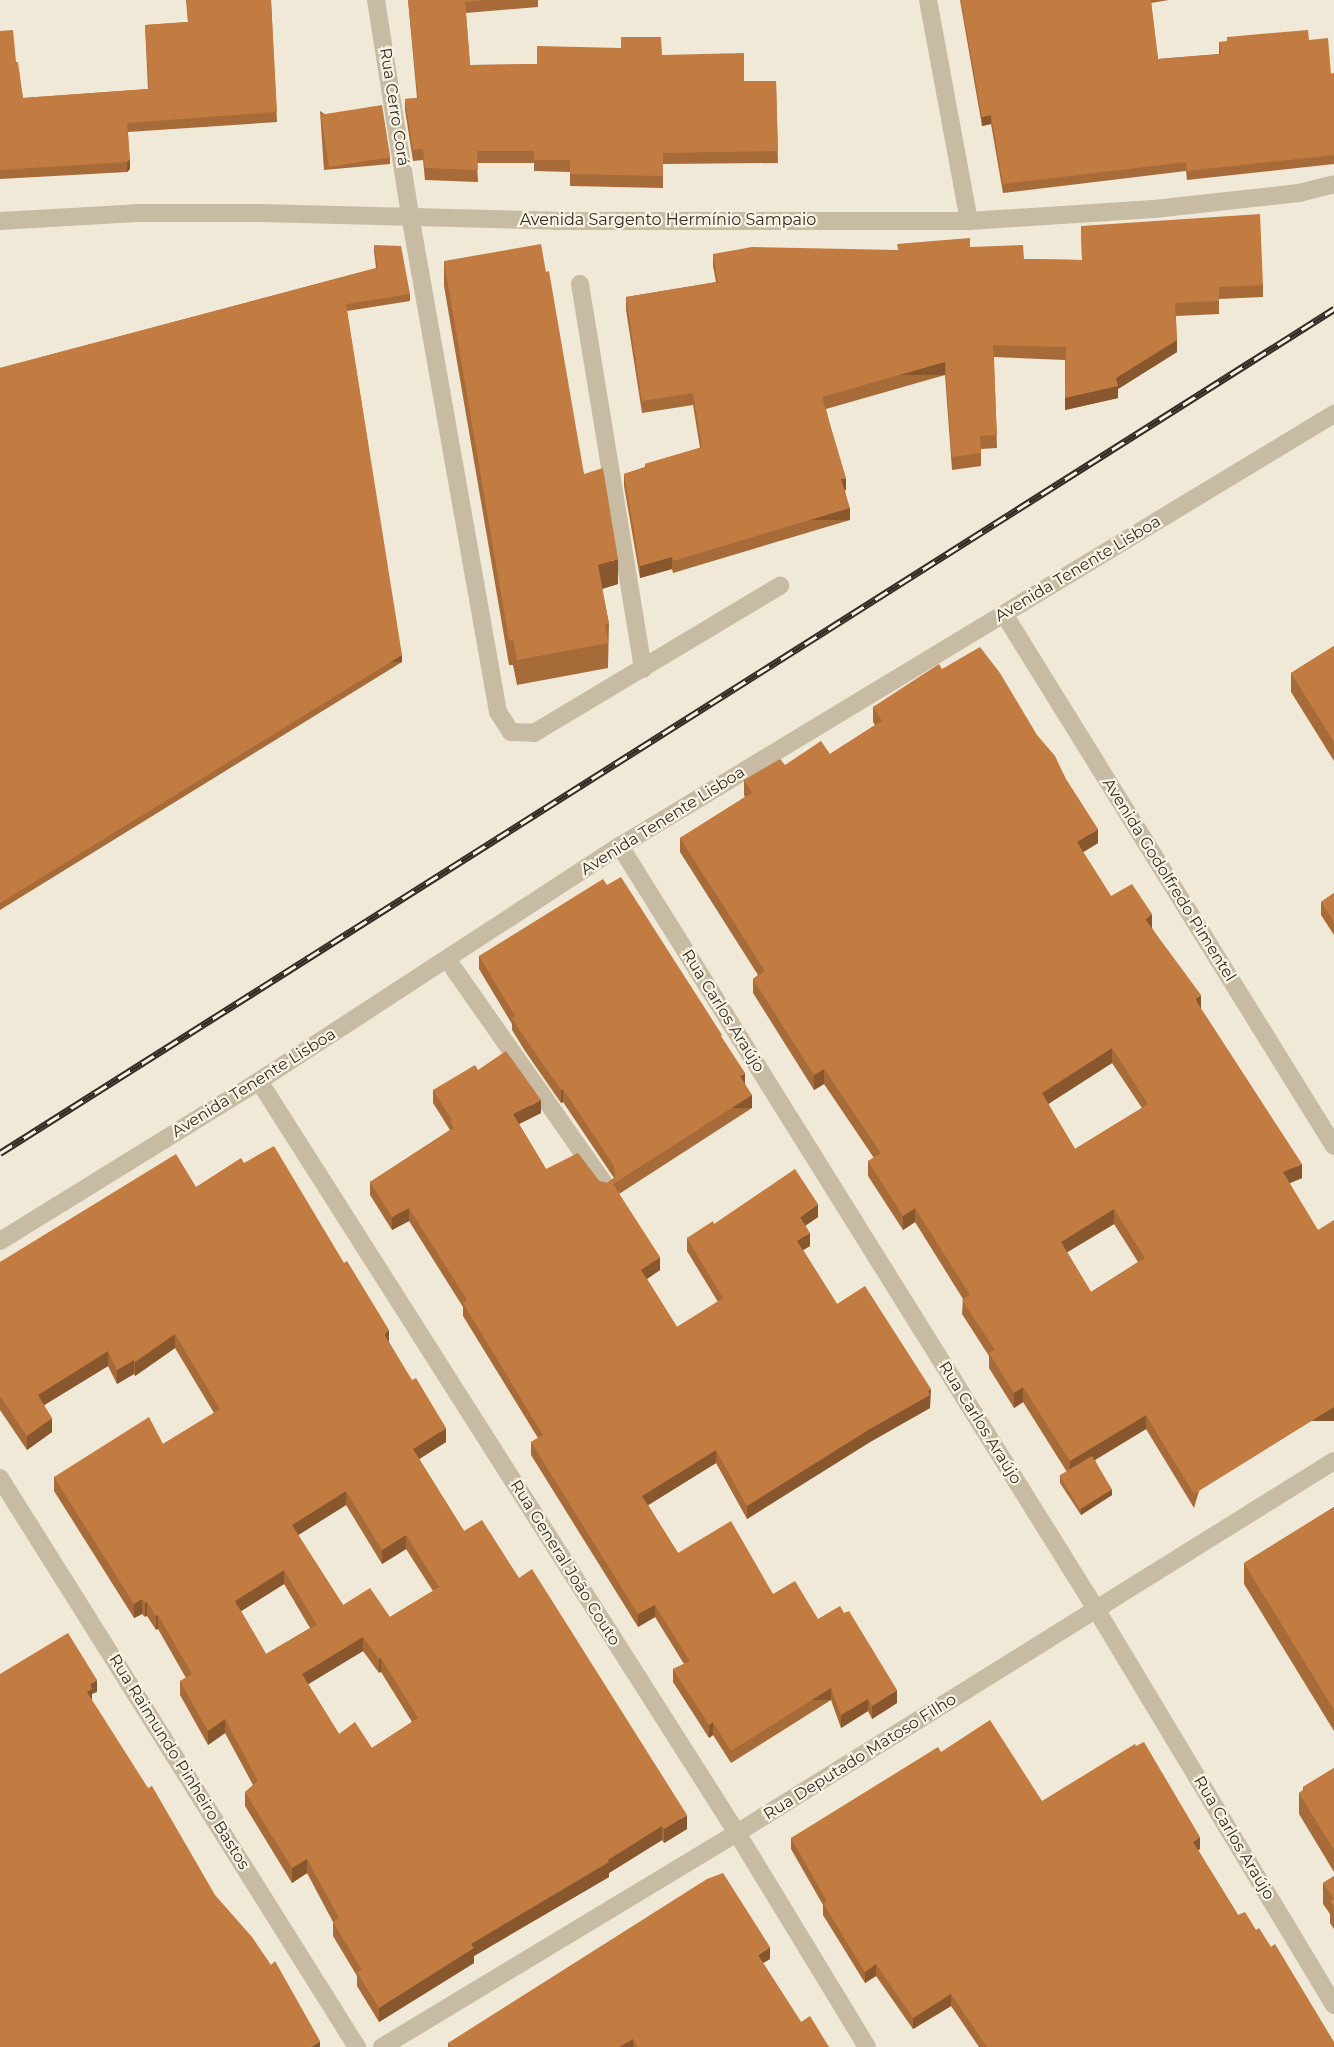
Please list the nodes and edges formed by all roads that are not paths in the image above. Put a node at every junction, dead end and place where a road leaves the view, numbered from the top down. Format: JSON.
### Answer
{"nodes":[{"id":1,"x":376,"y":0,"type":"edge"},
{"id":2,"x":928,"y":0,"type":"edge"},
{"id":3,"x":1334,"y":184,"type":"edge"},
{"id":4,"x":410,"y":215,"type":"junction"},
{"id":5,"x":0,"y":221,"type":"edge"},
{"id":6,"x":969,"y":221,"type":"junction"},
{"id":7,"x":580,"y":284,"type":"dead end"},
{"id":8,"x":1334,"y":414,"type":"edge"},
{"id":9,"x":780,"y":586,"type":"dead end"},
{"id":10,"x":1004,"y":614,"type":"junction"},
{"id":11,"x":643,"y":669,"type":"junction"},
{"id":12,"x":620,"y":846,"type":"junction"},
{"id":13,"x":447,"y":959,"type":"junction"},
{"id":14,"x":259,"y":1081,"type":"junction"},
{"id":15,"x":1334,"y":1146,"type":"edge"},
{"id":16,"x":604,"y":1185,"type":"edge"},
{"id":17,"x":0,"y":1241,"type":"edge"},
{"id":18,"x":1334,"y":1461,"type":"edge"},
{"id":19,"x":0,"y":1478,"type":"edge"},
{"id":20,"x":1096,"y":1609,"type":"junction"},
{"id":21,"x":737,"y":1833,"type":"junction"},
{"id":22,"x":1334,"y":2005,"type":"edge"},
{"id":23,"x":357,"y":2047,"type":"edge"},
{"id":24,"x":382,"y":2047,"type":"edge"},
{"id":25,"x":867,"y":2047,"type":"edge"}],
"edges":[{"from":1,"to":4,"type":"street","name":"Rua Cerro Corá"},
{"from":2,"to":6,"type":"street"},
{"from":3,"to":6,"type":"street","name":"Avenida Sargento Hermínio Sampaio"},
{"from":4,"to":5,"type":"street","name":"Avenida Sargento Hermínio Sampaio"},
{"from":4,"to":6,"type":"street","name":"Avenida Sargento Hermínio Sampaio"},
{"from":4,"to":11,"type":"street","name":"Rua Cerro Corá"},
{"from":7,"to":11,"type":"street"},
{"from":8,"to":10,"type":"street","name":"Avenida Tenente Lisboa"},
{"from":9,"to":11,"type":"street"},
{"from":10,"to":12,"type":"street","name":"Avenida Tenente Lisboa"},
{"from":10,"to":15,"type":"street","name":"Avenida Godolfredo Pimentel"},
{"from":12,"to":13,"type":"street","name":"Avenida Tenente Lisboa"},
{"from":12,"to":20,"type":"street","name":"Rua Carlos Araújo"},
{"from":13,"to":14,"type":"street","name":"Avenida Tenente Lisboa"},
{"from":13,"to":16,"type":"street"},
{"from":14,"to":17,"type":"street","name":"Avenida Tenente Lisboa"},
{"from":14,"to":21,"type":"street","name":"Rua General João Couto"},
{"from":18,"to":20,"type":"street","name":"Rua Deputado Matoso Filho"},
{"from":19,"to":23,"type":"street","name":"Rua Raimundo Pinheiro Bastos"},
{"from":20,"to":21,"type":"street","name":"Rua Deputado Matoso Filho"},
{"from":20,"to":22,"type":"street","name":"Rua Carlos Araújo"},
{"from":21,"to":24,"type":"street","name":"Rua Deputado Matoso Filho"},
{"from":21,"to":25,"type":"street","name":"Rua General João Couto"}]}
